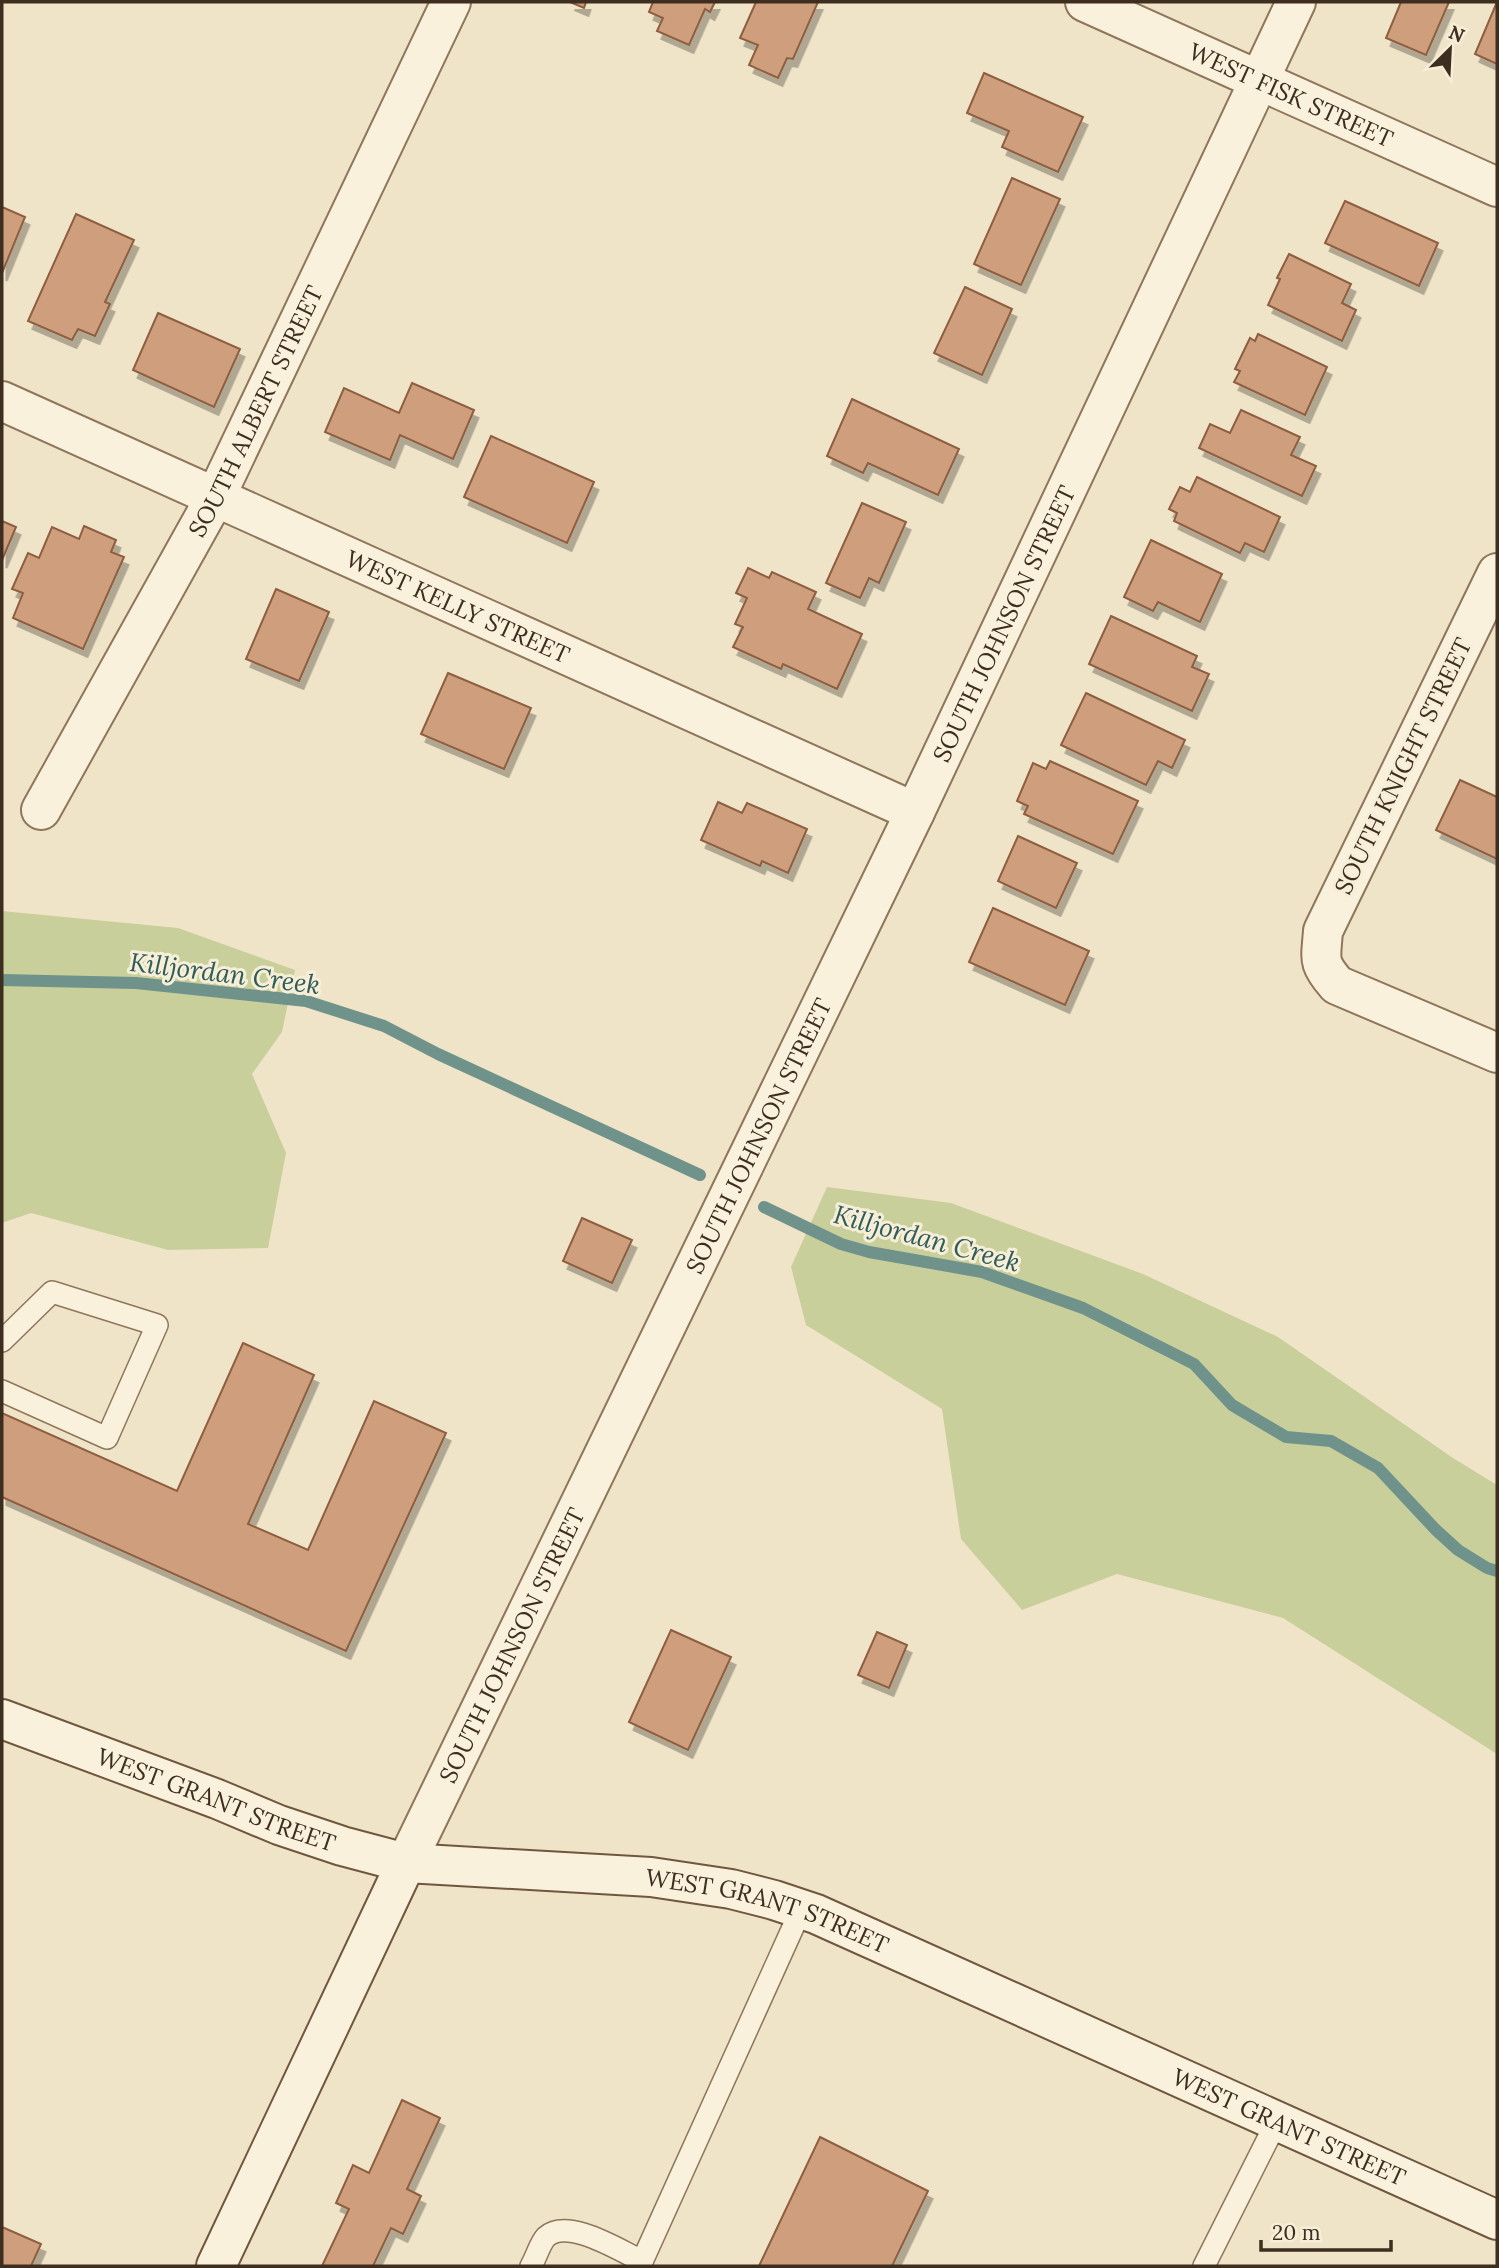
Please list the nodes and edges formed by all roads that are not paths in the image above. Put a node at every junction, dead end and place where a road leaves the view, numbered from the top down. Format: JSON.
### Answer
{"nodes":[{"id":1,"x":451,"y":2,"type":"edge"},
{"id":2,"x":1085,"y":2,"type":"edge"},
{"id":3,"x":1296,"y":2,"type":"edge"},
{"id":4,"x":1259,"y":79,"type":"junction"},
{"id":5,"x":1497,"y":187,"type":"edge"},
{"id":6,"x":2,"y":401,"type":"edge"},
{"id":7,"x":216,"y":496,"type":"junction"},
{"id":8,"x":1497,"y":573,"type":"edge"},
{"id":9,"x":41,"y":810,"type":"dead end"},
{"id":10,"x":915,"y":812,"type":"junction"},
{"id":11,"x":1497,"y":1053,"type":"edge"},
{"id":12,"x":2,"y":1341,"type":"edge"},
{"id":13,"x":2,"y":1391,"type":"edge"},
{"id":14,"x":2,"y":1719,"type":"edge"},
{"id":15,"x":406,"y":1863,"type":"junction"},
{"id":16,"x":796,"y":1907,"type":"junction"},
{"id":17,"x":1277,"y":2121,"type":"junction"},
{"id":18,"x":1497,"y":2220,"type":"edge"},
{"id":19,"x":641,"y":2264,"type":"edge"},
{"id":20,"x":216,"y":2266,"type":"edge"},
{"id":21,"x":531,"y":2266,"type":"edge"},
{"id":22,"x":1204,"y":2266,"type":"edge"}],
"edges":[{"from":1,"to":7,"type":"street","name":"SOUTH ALBERT STREET"},
{"from":2,"to":4,"type":"street","name":"WEST FISK STREET"},
{"from":3,"to":4,"type":"street","name":"SOUTH JOHNSON STREET"},
{"from":4,"to":5,"type":"street","name":"WEST FISK STREET"},
{"from":4,"to":10,"type":"street","name":"SOUTH JOHNSON STREET"},
{"from":6,"to":7,"type":"street","name":"WEST KELLY STREET"},
{"from":7,"to":9,"type":"street","name":"SOUTH ALBERT STREET"},
{"from":7,"to":10,"type":"street","name":"WEST KELLY STREET"},
{"from":8,"to":11,"type":"street","name":"SOUTH KNIGHT STREET"},
{"from":10,"to":15,"type":"street","name":"SOUTH JOHNSON STREET"},
{"from":12,"to":13,"type":"lane"},
{"from":14,"to":15,"type":"street","name":"WEST GRANT STREET"},
{"from":15,"to":16,"type":"street","name":"WEST GRANT STREET"},
{"from":15,"to":20,"type":"street","name":"SOUTH JOHNSON STREET"},
{"from":16,"to":17,"type":"street","name":"WEST GRANT STREET"},
{"from":16,"to":19,"type":"lane"},
{"from":17,"to":18,"type":"street","name":"WEST GRANT STREET"},
{"from":17,"to":22,"type":"lane"},
{"from":19,"to":21,"type":"lane"}]}
